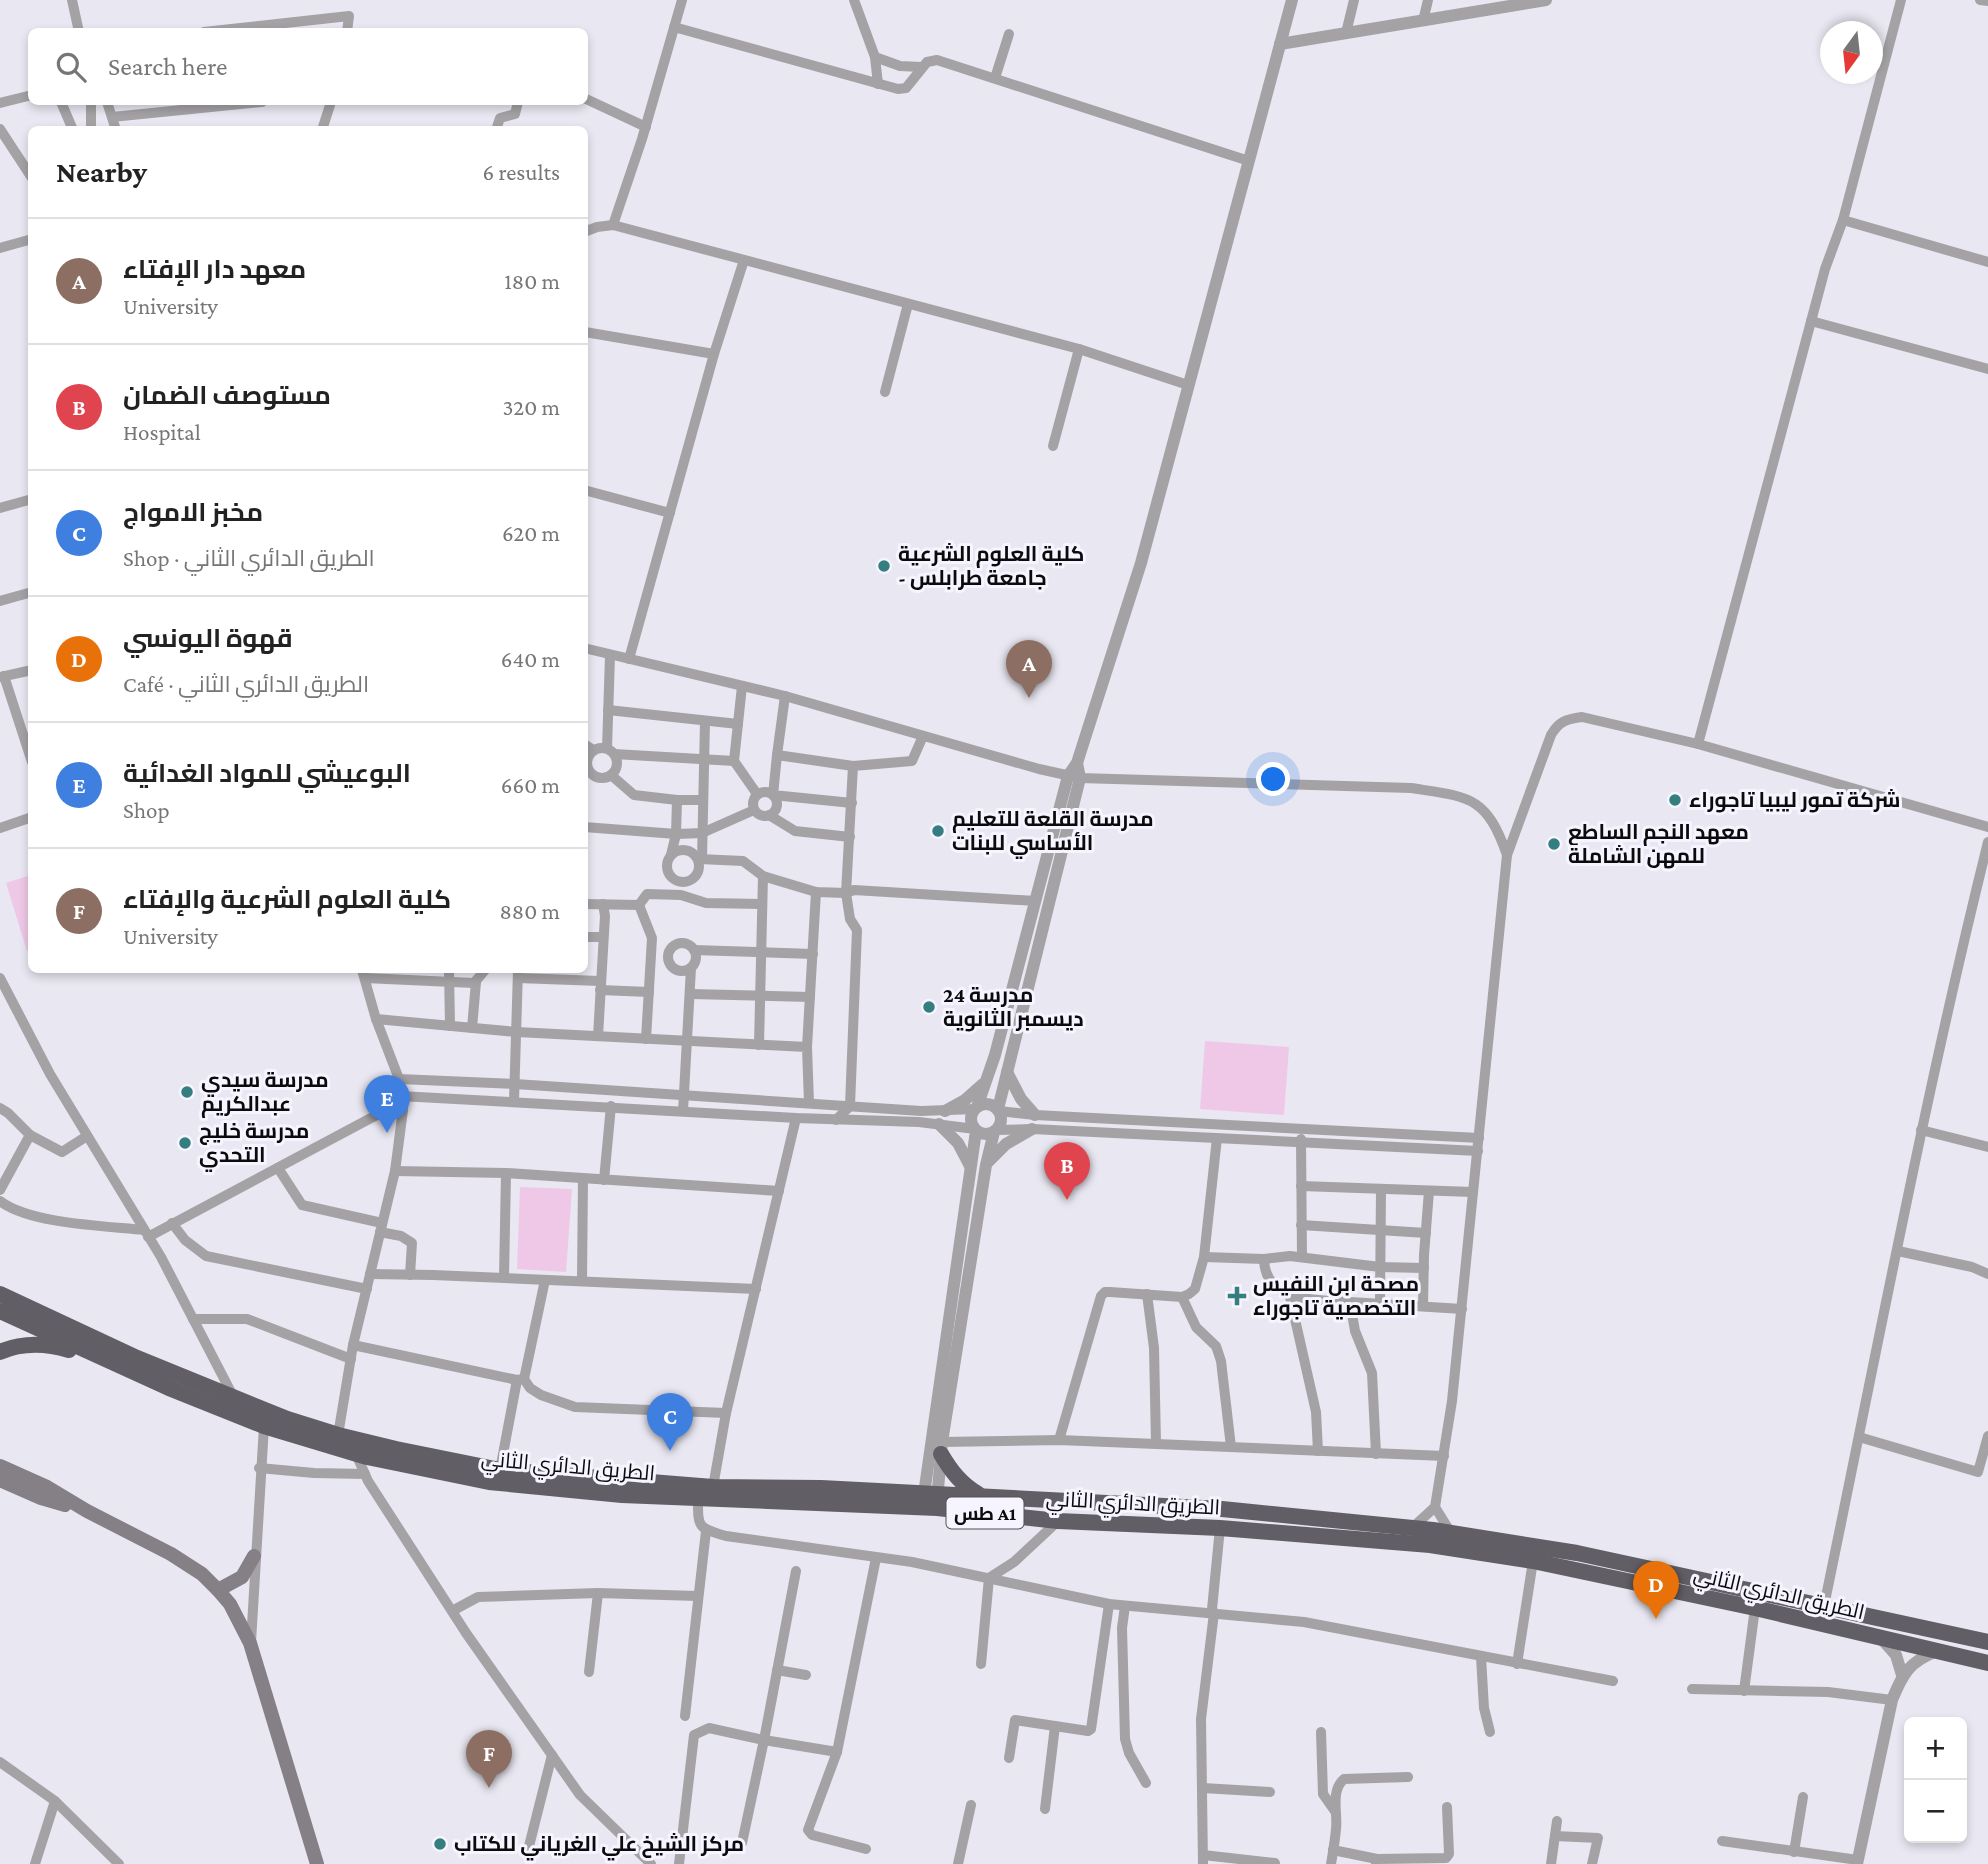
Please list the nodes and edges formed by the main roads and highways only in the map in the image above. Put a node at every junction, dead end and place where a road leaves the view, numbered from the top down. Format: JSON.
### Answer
{"nodes":[{"id":1,"x":0,"y":1284,"type":"edge"},
{"id":2,"x":0,"y":1294,"type":"edge"},
{"id":3,"x":0,"y":1311,"type":"edge"},
{"id":4,"x":46,"y":1315,"type":"junction"},
{"id":5,"x":0,"y":1352,"type":"edge"},
{"id":6,"x":107,"y":1360,"type":"junction"},
{"id":7,"x":941,"y":1448,"type":"road end"},
{"id":8,"x":0,"y":1466,"type":"edge"},
{"id":9,"x":0,"y":1480,"type":"edge"},
{"id":10,"x":980,"y":1496,"type":"junction"},
{"id":11,"x":930,"y":1501,"type":"junction"},
{"id":12,"x":87,"y":1511,"type":"junction"},
{"id":13,"x":254,"y":1556,"type":"road end"},
{"id":14,"x":218,"y":1590,"type":"junction"},
{"id":15,"x":1988,"y":1642,"type":"edge"},
{"id":16,"x":1988,"y":1663,"type":"edge"},
{"id":17,"x":317,"y":1864,"type":"edge"}],
"edges":[{"from":1,"to":4,"type":"highway"},
{"from":2,"to":4,"type":"highway","name":"الطريق الدائري الثاني","number":"طس A1"},
{"from":3,"to":6,"type":"highway","name":"الطريق الدائري الثاني","number":"طس A1"},
{"from":4,"to":11,"type":"highway","name":"الطريق الدائري الثاني","number":"طس A1"},
{"from":5,"to":6,"type":"highway"},
{"from":6,"to":11,"type":"highway","name":"الطريق الدائري الثاني","number":"طس A1"},
{"from":7,"to":10,"type":"highway"},
{"from":8,"to":12,"type":"main road"},
{"from":9,"to":12,"type":"main road"},
{"from":10,"to":11,"type":"highway","name":"الطريق الدائري الثاني","number":"طس A1"},
{"from":10,"to":15,"type":"highway","name":"الطريق الدائري الثاني","number":"طس A1"},
{"from":11,"to":16,"type":"highway","name":"الطريق الدائري الثاني","number":"طس A1"},
{"from":12,"to":14,"type":"main road"},
{"from":13,"to":14,"type":"main road"},
{"from":14,"to":17,"type":"main road"}]}
